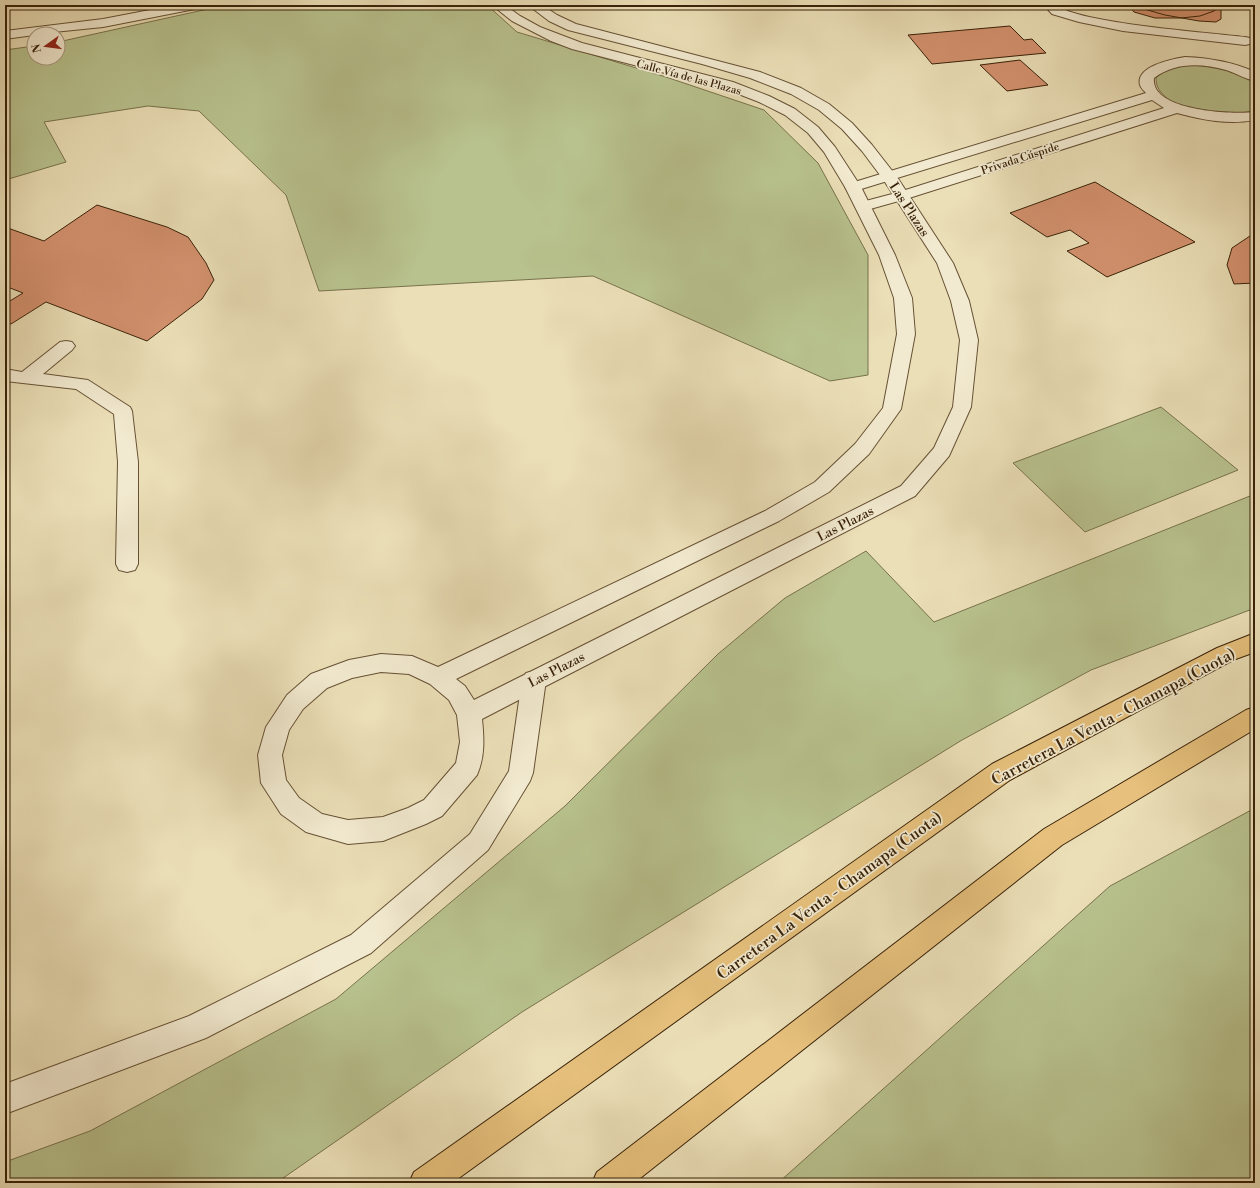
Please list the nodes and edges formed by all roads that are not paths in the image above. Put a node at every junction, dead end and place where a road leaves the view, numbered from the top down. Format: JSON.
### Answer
{"nodes":[{"id":1,"x":196,"y":5,"type":"edge"},
{"id":2,"x":498,"y":5,"type":"edge"},
{"id":3,"x":534,"y":5,"type":"edge"},
{"id":4,"x":1050,"y":5,"type":"edge"},
{"id":5,"x":5,"y":35,"type":"edge"},
{"id":6,"x":1250,"y":38,"type":"edge"},
{"id":7,"x":1228,"y":66,"type":"junction"},
{"id":8,"x":1255,"y":77,"type":"edge"},
{"id":9,"x":1154,"y":95,"type":"junction"},
{"id":10,"x":1177,"y":108,"type":"junction"},
{"id":11,"x":1255,"y":116,"type":"edge"},
{"id":12,"x":889,"y":177,"type":"junction"},
{"id":13,"x":853,"y":187,"type":"junction"},
{"id":14,"x":901,"y":196,"type":"junction"},
{"id":15,"x":863,"y":206,"type":"junction"},
{"id":16,"x":66,"y":346,"type":"dead end"},
{"id":17,"x":5,"y":375,"type":"edge"},
{"id":18,"x":26,"y":378,"type":"junction"},
{"id":19,"x":128,"y":564,"type":"dead end"},
{"id":20,"x":1255,"y":642,"type":"edge"},
{"id":21,"x":438,"y":677,"type":"junction"},
{"id":22,"x":534,"y":680,"type":"junction"},
{"id":23,"x":469,"y":714,"type":"junction"},
{"id":24,"x":1255,"y":718,"type":"edge"},
{"id":25,"x":5,"y":1099,"type":"edge"},
{"id":26,"x":425,"y":1183,"type":"edge"},
{"id":27,"x":608,"y":1183,"type":"edge"}],
"edges":[{"from":1,"to":5,"type":"street"},
{"from":2,"to":13,"type":"street","name":"Calle Vía de las Plazas"},
{"from":3,"to":12,"type":"street","name":"Calle Vía de las Plazas"},
{"from":4,"to":6,"type":"street"},
{"from":6,"to":7,"type":"street"},
{"from":7,"to":8,"type":"street"},
{"from":7,"to":9,"type":"street"},
{"from":9,"to":10,"type":"street"},
{"from":9,"to":12,"type":"street","name":"Privada Cúspide"},
{"from":10,"to":11,"type":"street"},
{"from":10,"to":14,"type":"street","name":"Privada Cúspide"},
{"from":12,"to":13,"type":"street","name":"Privada Cúspide"},
{"from":12,"to":14,"type":"street","name":"Las Plazas"},
{"from":13,"to":15,"type":"street"},
{"from":14,"to":15,"type":"street","name":"Privada Cúspide"},
{"from":14,"to":22,"type":"street","name":"Las Plazas"},
{"from":15,"to":21,"type":"street"},
{"from":16,"to":18,"type":"street"},
{"from":17,"to":18,"type":"street"},
{"from":18,"to":19,"type":"street"},
{"from":20,"to":26,"type":"highway","name":"Carretera La Venta - Chamapa (Cuota)"},
{"from":21,"to":23,"type":"street"},
{"from":21,"to":23,"type":"street"},
{"from":22,"to":23,"type":"street","name":"Las Plazas"},
{"from":22,"to":25,"type":"street"},
{"from":24,"to":27,"type":"highway"}]}
